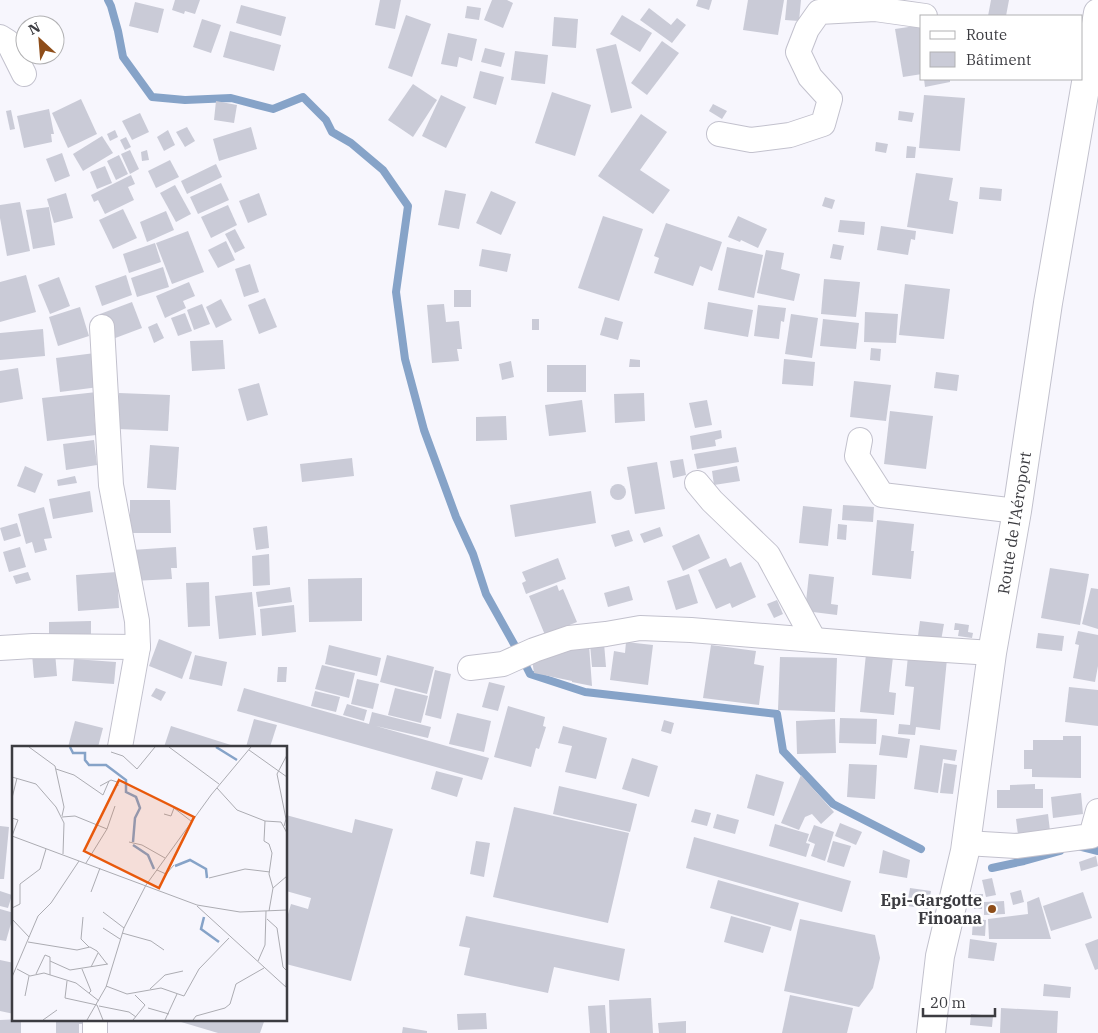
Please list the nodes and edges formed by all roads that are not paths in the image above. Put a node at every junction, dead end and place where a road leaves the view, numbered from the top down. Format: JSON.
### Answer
{"nodes":[{"id":1,"x":1098,"y":13,"type":"edge"},
{"id":2,"x":920,"y":15,"type":"edge"},
{"id":3,"x":0,"y":37,"type":"edge"},
{"id":4,"x":1086,"y":60,"type":"edge"},
{"id":5,"x":24,"y":74,"type":"dead end"},
{"id":6,"x":1083,"y":79,"type":"edge"},
{"id":7,"x":1083,"y":80,"type":"edge"},
{"id":8,"x":719,"y":134,"type":"dead end"},
{"id":9,"x":102,"y":327,"type":"dead end"},
{"id":10,"x":860,"y":440,"type":"dead end"},
{"id":11,"x":697,"y":482,"type":"dead end"},
{"id":12,"x":1017,"y":511,"type":"junction"},
{"id":13,"x":814,"y":640,"type":"junction"},
{"id":14,"x":138,"y":647,"type":"junction"},
{"id":15,"x":0,"y":648,"type":"edge"},
{"id":16,"x":992,"y":653,"type":"junction"},
{"id":17,"x":470,"y":668,"type":"dead end"},
{"id":18,"x":120,"y":746,"type":"edge"},
{"id":19,"x":1098,"y":811,"type":"edge"},
{"id":20,"x":1095,"y":835,"type":"edge"},
{"id":21,"x":966,"y":843,"type":"junction"},
{"id":22,"x":95,"y":1020,"type":"edge"},
{"id":23,"x":95,"y":1033,"type":"edge"},
{"id":24,"x":931,"y":1033,"type":"edge"}],
"edges":[{"from":1,"to":4,"type":"main road","name":"Route de l'Aéroport"},
{"from":2,"to":8,"type":"street"},
{"from":3,"to":5,"type":"street"},
{"from":4,"to":6,"type":"main road","name":"Route de l'Aéroport"},
{"from":7,"to":12,"type":"main road","name":"Route de l'Aéroport"},
{"from":9,"to":14,"type":"street"},
{"from":10,"to":12,"type":"street"},
{"from":11,"to":13,"type":"street"},
{"from":12,"to":16,"type":"main road","name":"Route de l'Aéroport"},
{"from":13,"to":16,"type":"street"},
{"from":13,"to":17,"type":"street"},
{"from":14,"to":15,"type":"street"},
{"from":14,"to":18,"type":"street"},
{"from":16,"to":21,"type":"main road","name":"Route de l'Aéroport"},
{"from":19,"to":20,"type":"street"},
{"from":20,"to":21,"type":"street"},
{"from":21,"to":24,"type":"main road","name":"Route de l'Aéroport"},
{"from":22,"to":23,"type":"street"}]}
